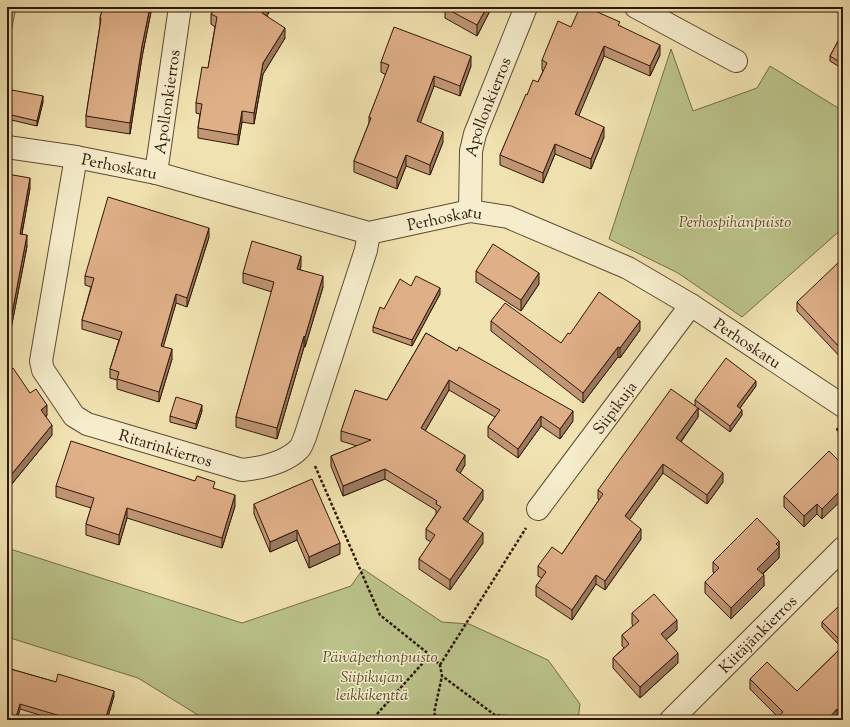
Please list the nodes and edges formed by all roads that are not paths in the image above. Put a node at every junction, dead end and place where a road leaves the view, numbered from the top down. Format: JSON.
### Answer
{"nodes":[{"id":1,"x":180,"y":7,"type":"edge"},
{"id":2,"x":526,"y":7,"type":"edge"},
{"id":3,"x":636,"y":7,"type":"edge"},
{"id":4,"x":736,"y":61,"type":"dead end"},
{"id":5,"x":7,"y":147,"type":"edge"},
{"id":6,"x":76,"y":157,"type":"junction"},
{"id":7,"x":156,"y":172,"type":"junction"},
{"id":8,"x":470,"y":211,"type":"junction"},
{"id":9,"x":369,"y":234,"type":"junction"},
{"id":10,"x":691,"y":305,"type":"junction"},
{"id":11,"x":839,"y":416,"type":"edge"},
{"id":12,"x":538,"y":509,"type":"road end"},
{"id":13,"x":843,"y":548,"type":"edge"},
{"id":14,"x":671,"y":720,"type":"edge"}],
"edges":[{"from":1,"to":7,"type":"street","name":"Apollonkierros"},
{"from":2,"to":8,"type":"street","name":"Apollonkierros"},
{"from":3,"to":4,"type":"street"},
{"from":5,"to":6,"type":"street","name":"Perhoskatu"},
{"from":6,"to":7,"type":"street","name":"Perhoskatu"},
{"from":6,"to":9,"type":"street","name":"Ritarinkierros"},
{"from":7,"to":9,"type":"street","name":"Perhoskatu"},
{"from":8,"to":9,"type":"street","name":"Perhoskatu"},
{"from":8,"to":10,"type":"street","name":"Perhoskatu"},
{"from":10,"to":11,"type":"street","name":"Perhoskatu"},
{"from":10,"to":12,"type":"street","name":"Siipikuja"},
{"from":13,"to":14,"type":"street","name":"Kiitäjänkierros"}]}
